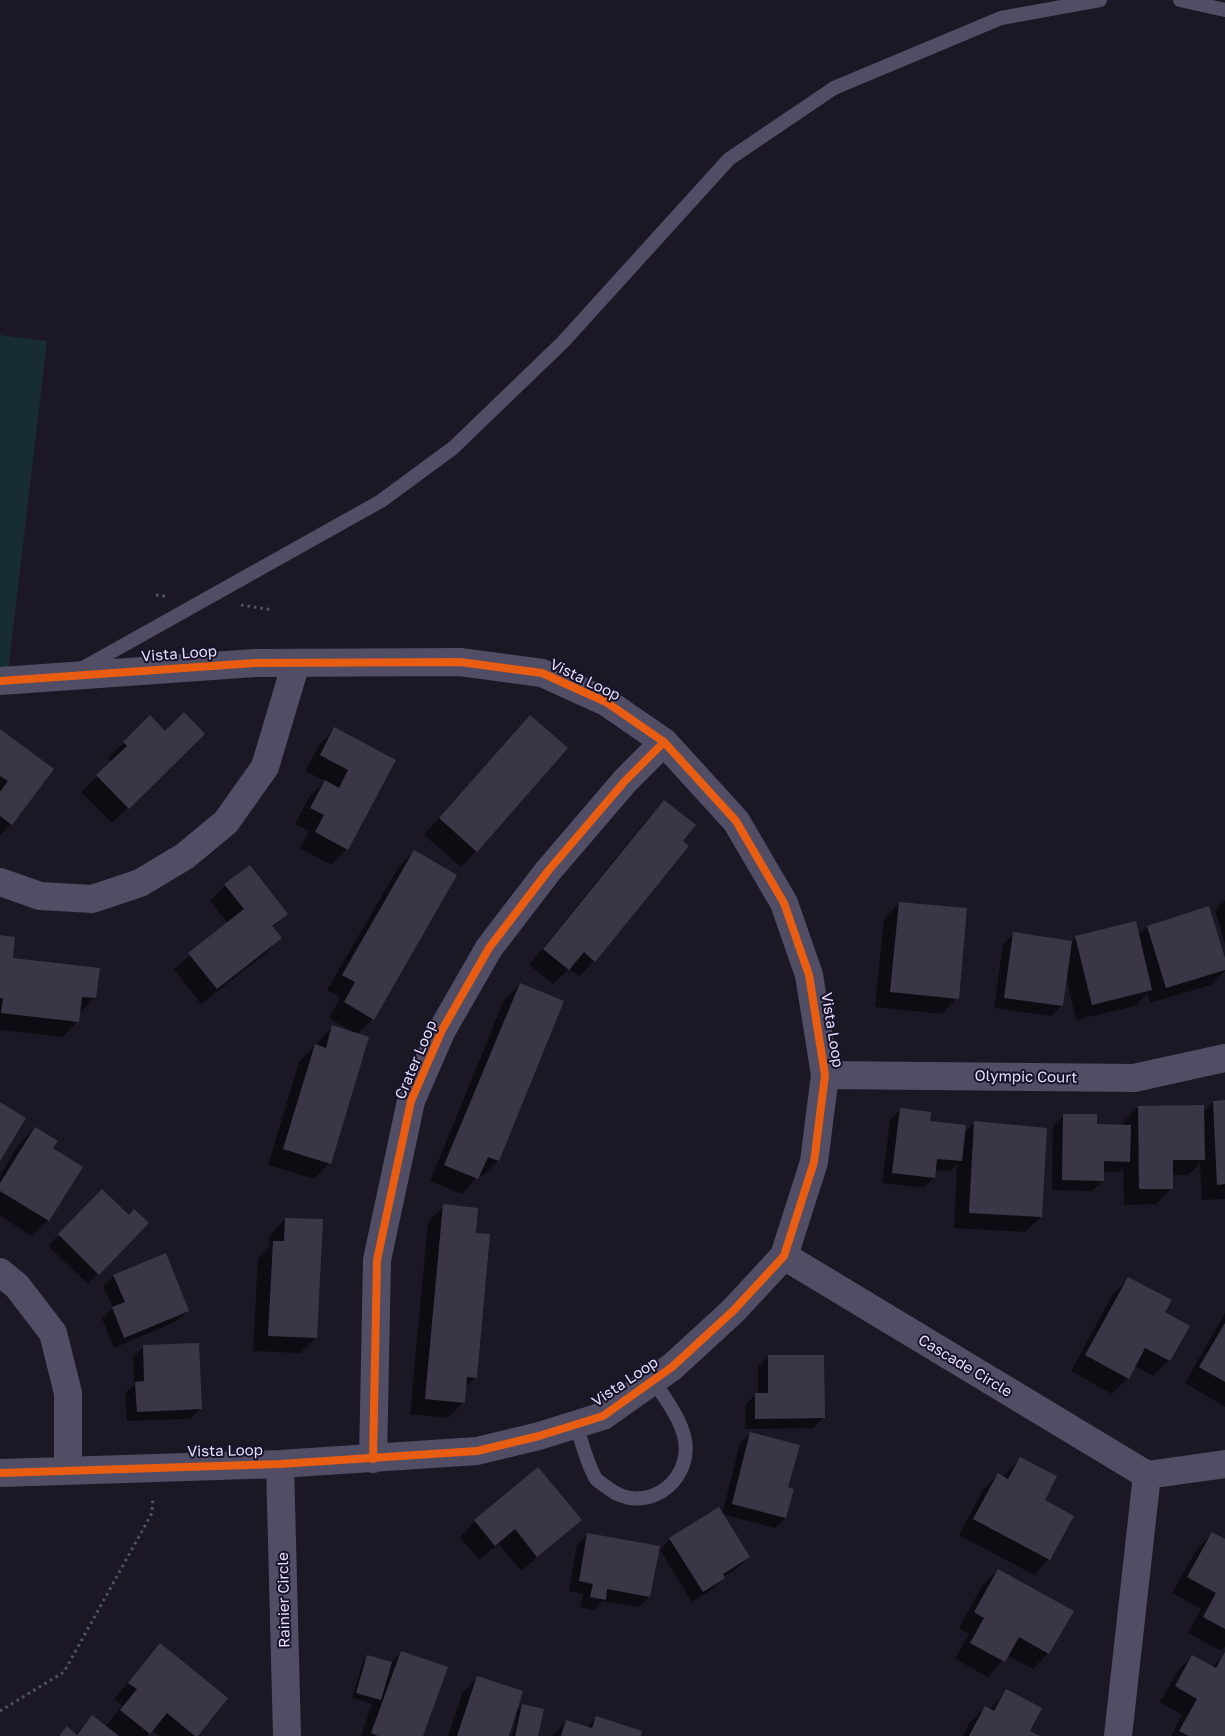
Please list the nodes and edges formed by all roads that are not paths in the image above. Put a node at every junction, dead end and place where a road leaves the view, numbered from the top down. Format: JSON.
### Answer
{"nodes":[{"id":1,"x":1100,"y":0,"type":"edge"},
{"id":2,"x":1180,"y":0,"type":"edge"},
{"id":3,"x":1225,"y":10,"type":"edge"},
{"id":4,"x":296,"y":663,"type":"junction"},
{"id":5,"x":69,"y":676,"type":"junction"},
{"id":6,"x":0,"y":680,"type":"edge"},
{"id":7,"x":664,"y":742,"type":"junction"},
{"id":8,"x":0,"y":882,"type":"edge"},
{"id":9,"x":1225,"y":1058,"type":"edge"},
{"id":10,"x":826,"y":1075,"type":"junction"},
{"id":11,"x":784,"y":1256,"type":"junction"},
{"id":12,"x":0,"y":1272,"type":"edge"},
{"id":13,"x":653,"y":1380,"type":"junction"},
{"id":14,"x":576,"y":1425,"type":"junction"},
{"id":15,"x":373,"y":1460,"type":"junction"},
{"id":16,"x":280,"y":1464,"type":"junction"},
{"id":17,"x":1225,"y":1464,"type":"edge"},
{"id":18,"x":68,"y":1469,"type":"junction"},
{"id":19,"x":0,"y":1473,"type":"edge"},
{"id":20,"x":1147,"y":1475,"type":"junction"},
{"id":21,"x":287,"y":1736,"type":"edge"},
{"id":22,"x":1118,"y":1736,"type":"edge"}],
"edges":[{"from":1,"to":5,"type":"lane"},
{"from":2,"to":3,"type":"lane"},
{"from":4,"to":5,"type":"street","name":"Vista Loop"},
{"from":4,"to":7,"type":"street","name":"Vista Loop"},
{"from":4,"to":8,"type":"street"},
{"from":5,"to":6,"type":"street","name":"Vista Loop"},
{"from":7,"to":10,"type":"street","name":"Vista Loop"},
{"from":7,"to":15,"type":"street","name":"Crater Loop"},
{"from":9,"to":10,"type":"street","name":"Olympic Court"},
{"from":10,"to":11,"type":"street","name":"Vista Loop"},
{"from":11,"to":13,"type":"street","name":"Vista Loop"},
{"from":11,"to":20,"type":"street","name":"Cascade Circle"},
{"from":12,"to":18,"type":"street"},
{"from":13,"to":14,"type":"street","name":"Vista Loop"},
{"from":13,"to":14,"type":"lane"},
{"from":14,"to":15,"type":"street","name":"Vista Loop"},
{"from":15,"to":16,"type":"street","name":"Vista Loop"},
{"from":16,"to":18,"type":"street","name":"Vista Loop"},
{"from":16,"to":21,"type":"street","name":"Rainier Circle"},
{"from":17,"to":20,"type":"street"},
{"from":18,"to":19,"type":"street","name":"Vista Loop"},
{"from":20,"to":22,"type":"street"}]}
